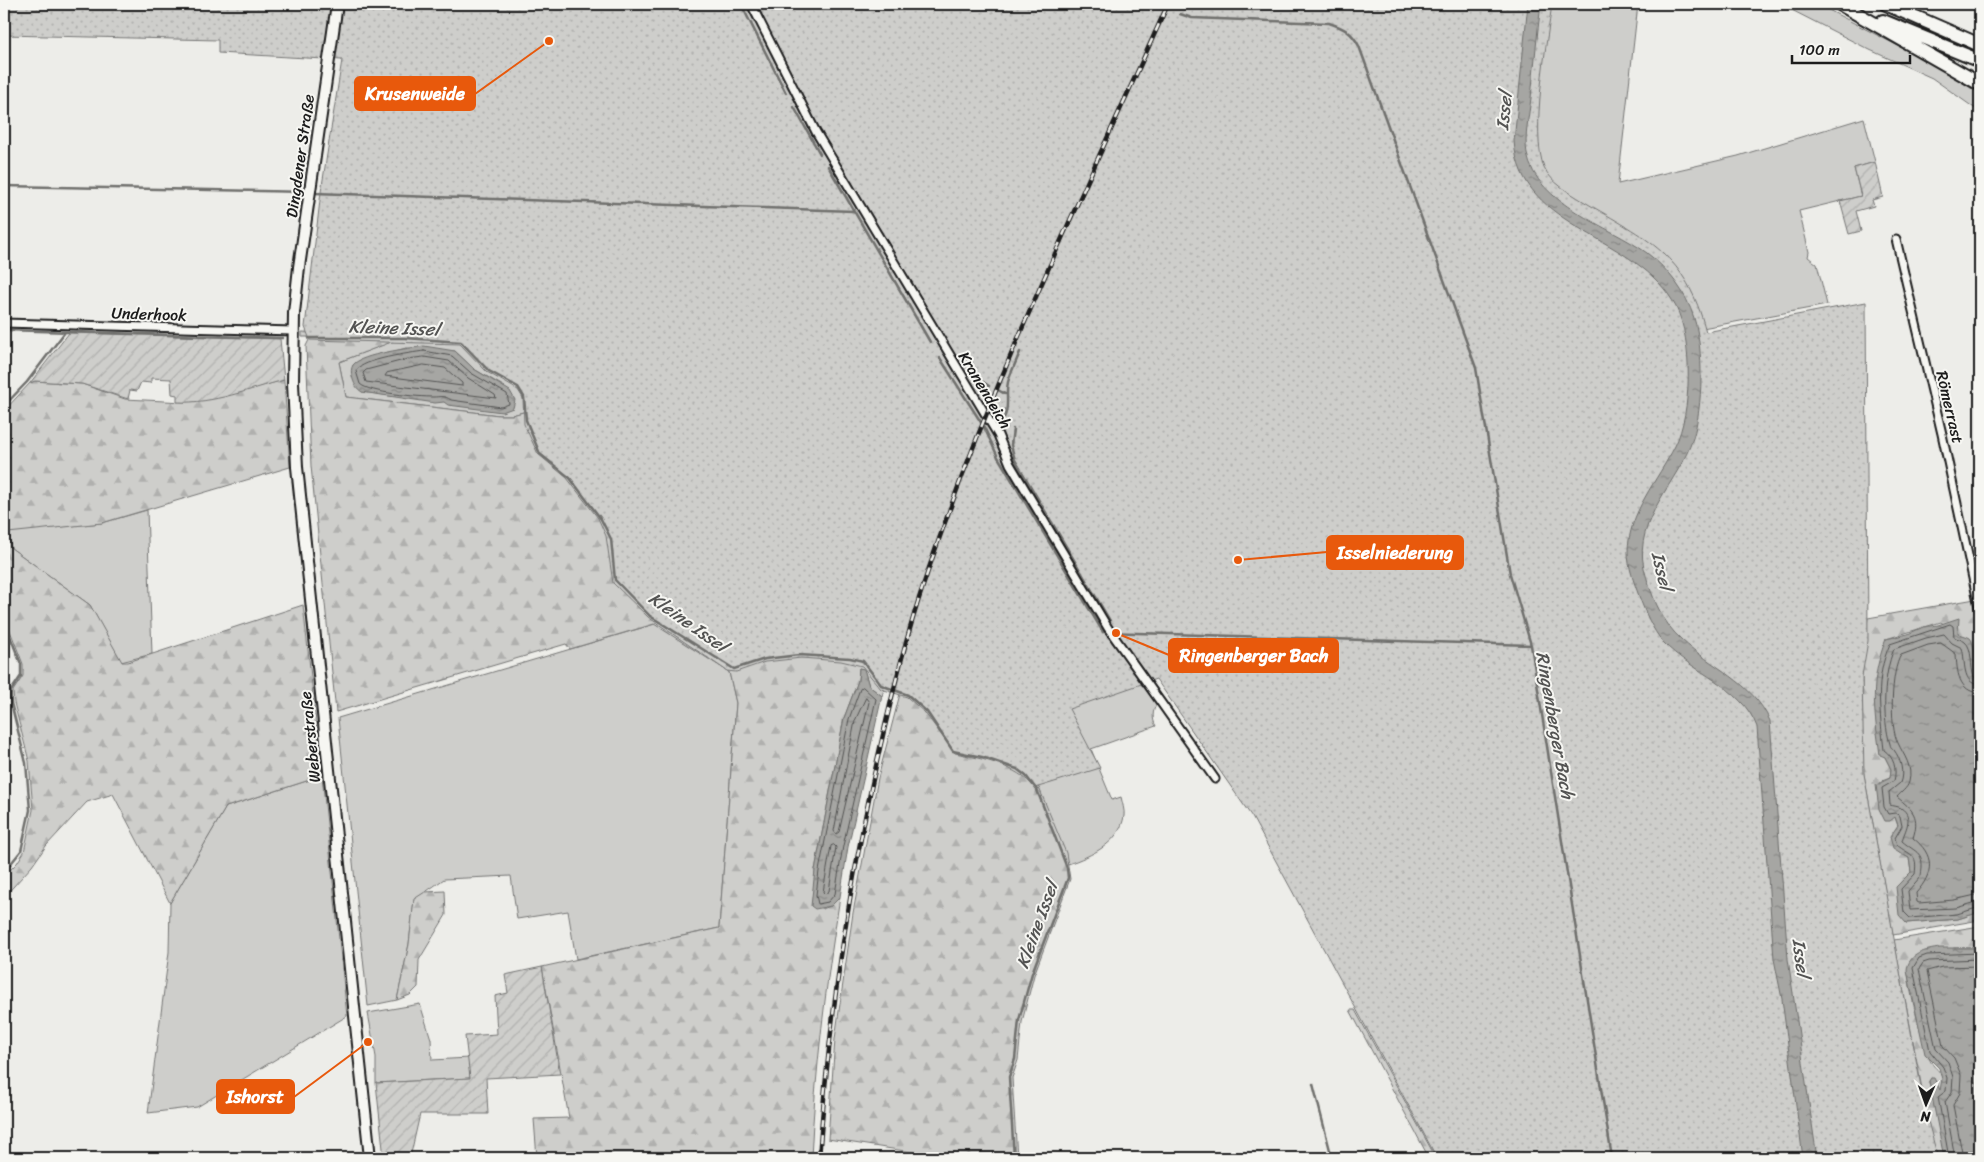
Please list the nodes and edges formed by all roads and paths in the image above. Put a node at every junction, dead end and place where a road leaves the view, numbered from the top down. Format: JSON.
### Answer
{"nodes":[{"id":1,"x":338,"y":4,"type":"edge"},
{"id":2,"x":750,"y":4,"type":"edge"},
{"id":3,"x":1841,"y":4,"type":"edge"},
{"id":4,"x":1886,"y":4,"type":"edge"},
{"id":5,"x":1980,"y":45,"type":"edge"},
{"id":6,"x":1980,"y":61,"type":"edge"},
{"id":7,"x":1980,"y":84,"type":"edge"},
{"id":8,"x":1896,"y":239,"type":"dead end"},
{"id":9,"x":294,"y":313,"type":"joint"},
{"id":10,"x":4,"y":323,"type":"edge"},
{"id":11,"x":293,"y":331,"type":"junction"},
{"id":12,"x":1980,"y":611,"type":"edge"},
{"id":13,"x":1215,"y":779,"type":"dead end"},
{"id":14,"x":370,"y":1158,"type":"edge"}],
"edges":[{"from":1,"to":9,"type":"main road","name":"Dingdener Straße"},
{"from":2,"to":13,"type":"street","name":"Kranendeich"},
{"from":3,"to":6,"type":"highway"},
{"from":3,"to":7,"type":"highway"},
{"from":4,"to":5,"type":"highway"},
{"from":8,"to":12,"type":"street","name":"Römerrast"},
{"from":9,"to":11,"type":"main road","name":"Weberstraße"},
{"from":10,"to":11,"type":"street","name":"Underhook"},
{"from":11,"to":14,"type":"main road","name":"Weberstraße"}]}
